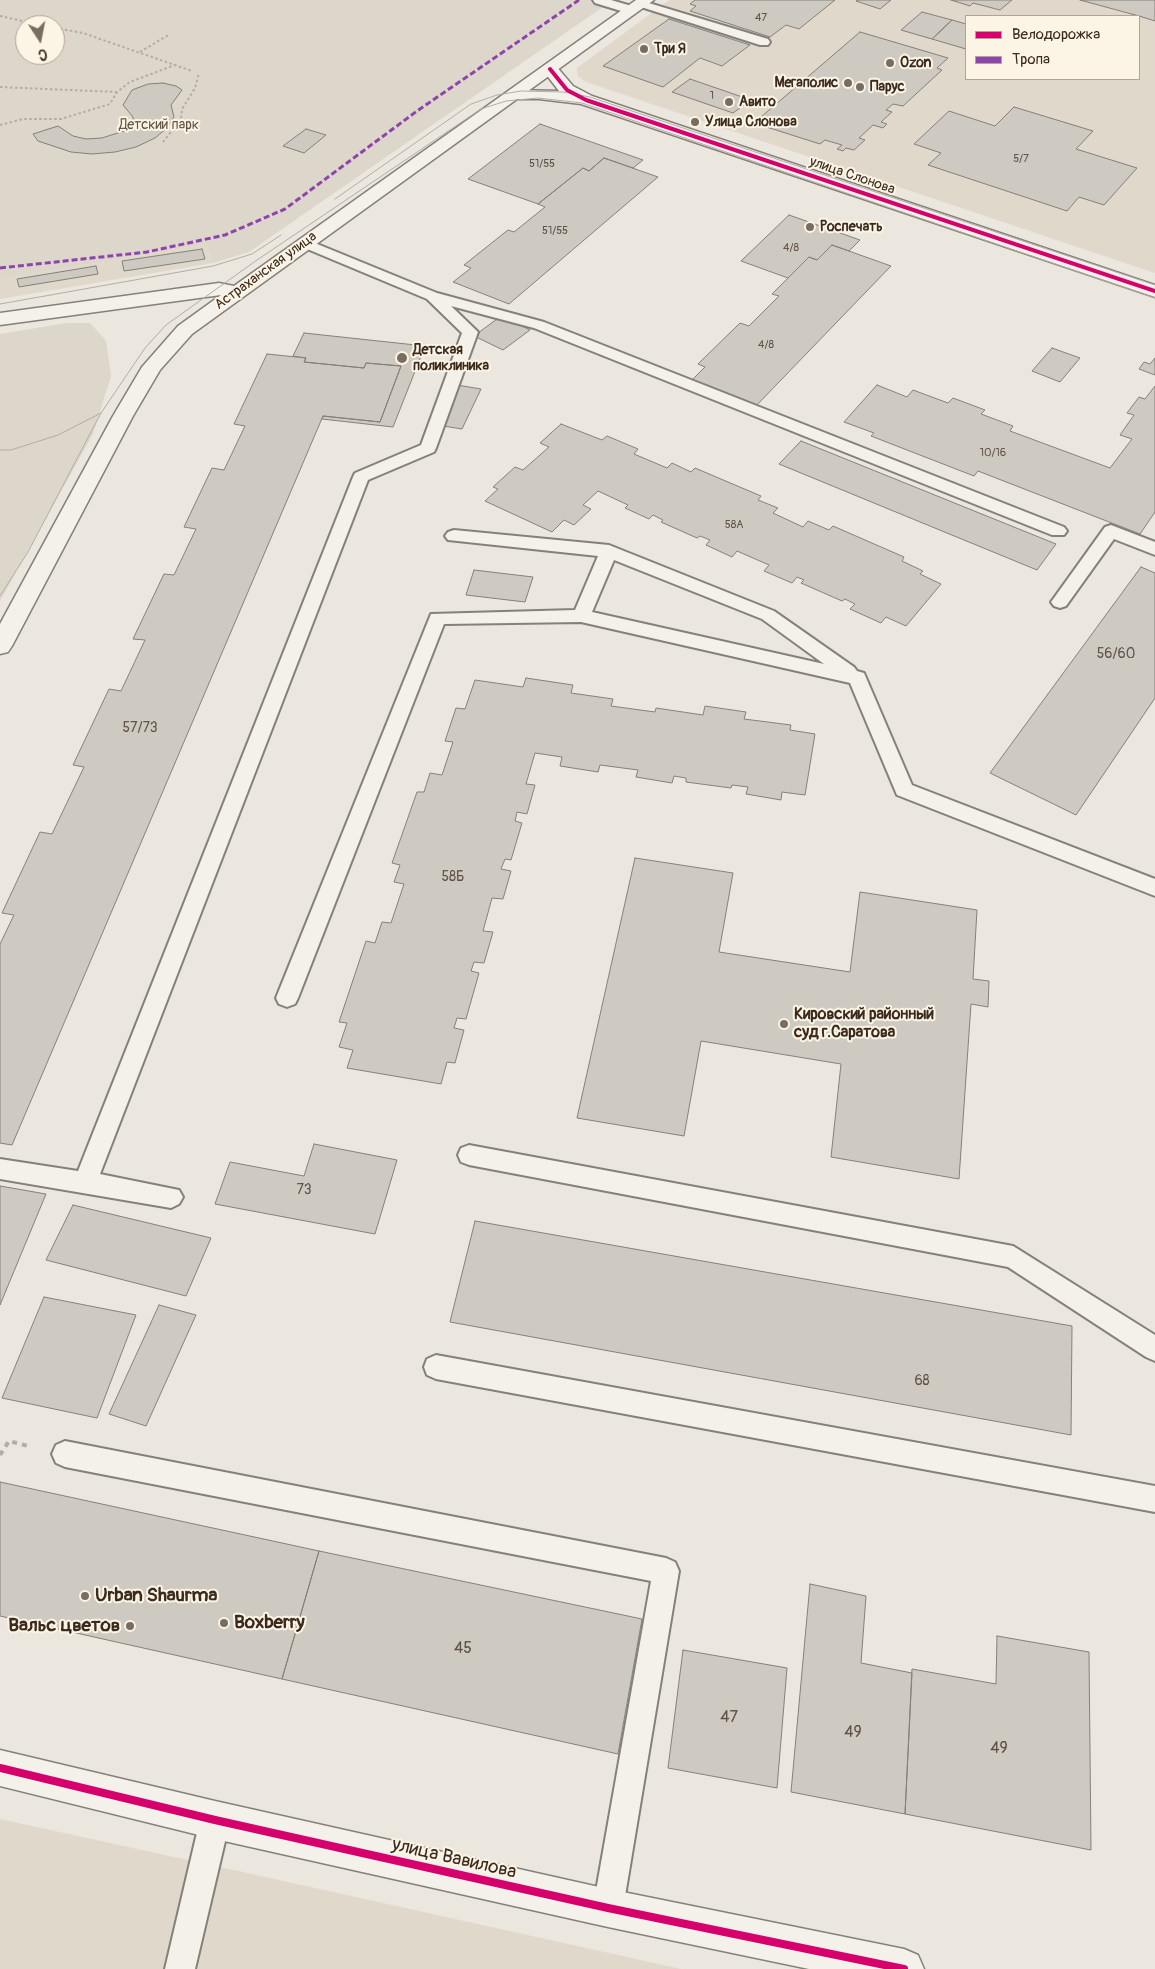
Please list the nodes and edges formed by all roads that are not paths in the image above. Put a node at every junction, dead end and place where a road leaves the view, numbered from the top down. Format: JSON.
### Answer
{"nodes":[{"id":1,"x":599,"y":0,"type":"edge"},
{"id":2,"x":640,"y":4,"type":"edge"},
{"id":3,"x":764,"y":42,"type":"dead end"},
{"id":4,"x":550,"y":70,"type":"junction"},
{"id":5,"x":516,"y":95,"type":"junction"},
{"id":6,"x":586,"y":100,"type":"junction"},
{"id":7,"x":305,"y":244,"type":"junction"},
{"id":8,"x":236,"y":292,"type":"junction"},
{"id":9,"x":1155,"y":292,"type":"edge"},
{"id":10,"x":432,"y":296,"type":"junction"},
{"id":11,"x":0,"y":319,"type":"edge"},
{"id":12,"x":1058,"y":531,"type":"dead end"},
{"id":13,"x":454,"y":536,"type":"dead end"},
{"id":14,"x":1155,"y":549,"type":"edge"},
{"id":15,"x":609,"y":552,"type":"junction"},
{"id":16,"x":1060,"y":602,"type":"dead end"},
{"id":17,"x":581,"y":616,"type":"junction"},
{"id":18,"x":0,"y":646,"type":"edge"},
{"id":19,"x":857,"y":678,"type":"junction"},
{"id":20,"x":1155,"y":888,"type":"edge"},
{"id":21,"x":287,"y":998,"type":"dead end"},
{"id":22,"x":470,"y":1155,"type":"dead end"},
{"id":23,"x":0,"y":1169,"type":"edge"},
{"id":24,"x":85,"y":1182,"type":"junction"},
{"id":25,"x":171,"y":1197,"type":"dead end"},
{"id":26,"x":1155,"y":1349,"type":"edge"},
{"id":27,"x":436,"y":1367,"type":"dead end"},
{"id":28,"x":65,"y":1454,"type":"dead end"},
{"id":29,"x":1155,"y":1499,"type":"edge"},
{"id":30,"x":0,"y":1768,"type":"edge"},
{"id":31,"x":215,"y":1820,"type":"junction"},
{"id":32,"x":608,"y":1908,"type":"junction"},
{"id":33,"x":180,"y":1969,"type":"edge"},
{"id":34,"x":904,"y":1969,"type":"edge"}],
"edges":[{"from":1,"to":2,"type":"lane"},
{"from":2,"to":3,"type":"lane"},
{"from":2,"to":4,"type":"main road","name":"Астраханская улица"},
{"from":4,"to":5,"type":"main road","name":"Астраханская улица"},
{"from":4,"to":6,"type":"main road","name":"улица Слонова"},
{"from":5,"to":6,"type":"main road","name":"улица Слонова"},
{"from":5,"to":7,"type":"main road","name":"Астраханская улица"},
{"from":6,"to":9,"type":"main road","name":"улица Слонова"},
{"from":7,"to":8,"type":"main road","name":"Астраханская улица"},
{"from":7,"to":10,"type":"lane"},
{"from":8,"to":11,"type":"main road"},
{"from":8,"to":18,"type":"main road","name":"Астраханская улица"},
{"from":10,"to":12,"type":"lane"},
{"from":10,"to":24,"type":"lane"},
{"from":13,"to":15,"type":"lane"},
{"from":14,"to":16,"type":"lane"},
{"from":15,"to":17,"type":"lane"},
{"from":15,"to":19,"type":"lane"},
{"from":17,"to":19,"type":"lane"},
{"from":17,"to":21,"type":"lane"},
{"from":19,"to":20,"type":"lane"},
{"from":22,"to":26,"type":"lane"},
{"from":23,"to":24,"type":"lane"},
{"from":24,"to":25,"type":"lane"},
{"from":27,"to":29,"type":"lane"},
{"from":28,"to":32,"type":"lane"},
{"from":30,"to":31,"type":"main road","name":"улица Вавилова"},
{"from":31,"to":32,"type":"main road","name":"улица Вавилова"},
{"from":31,"to":33,"type":"lane"},
{"from":32,"to":34,"type":"main road","name":"улица Вавилова"}]}
